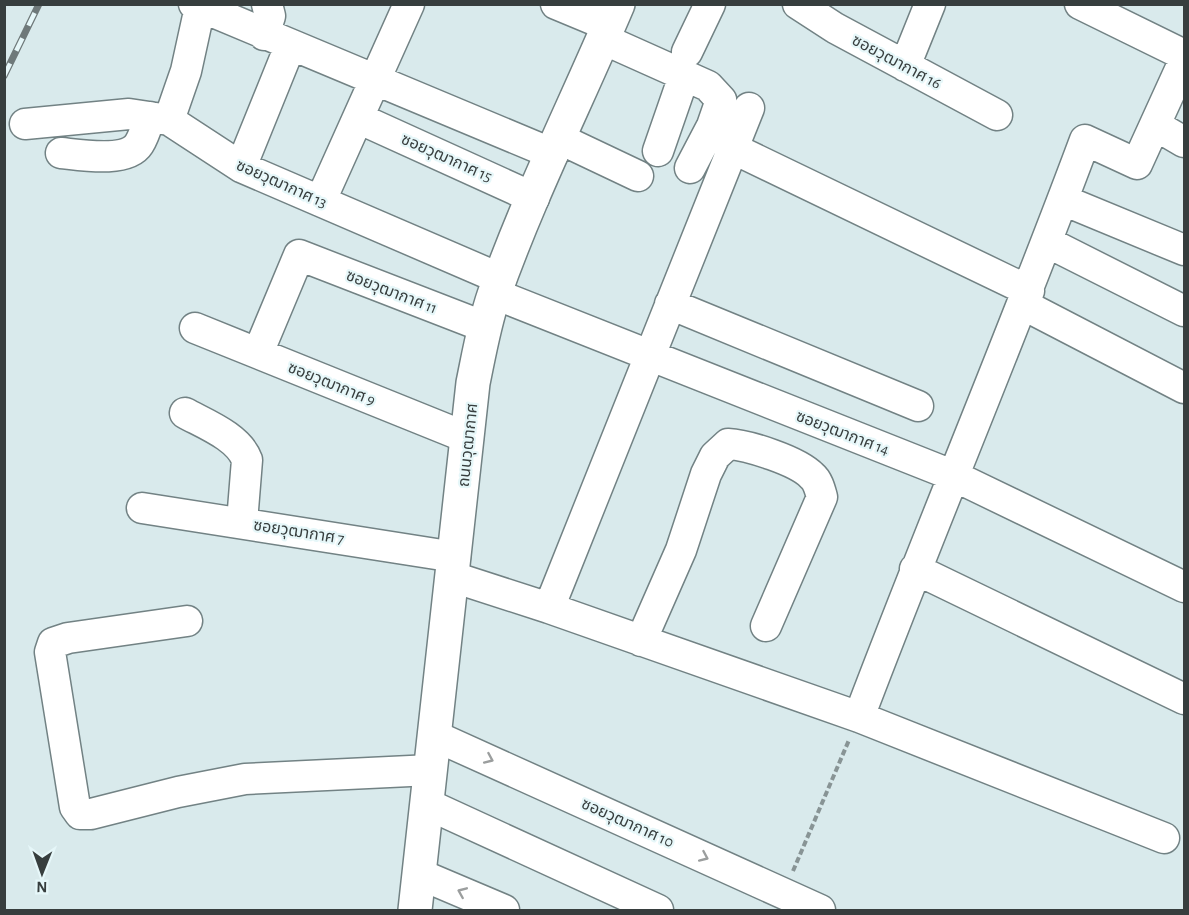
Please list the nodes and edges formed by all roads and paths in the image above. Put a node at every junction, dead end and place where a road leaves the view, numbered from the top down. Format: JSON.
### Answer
{"nodes":[{"id":1,"x":267,"y":4,"type":"edge"},
{"id":2,"x":409,"y":4,"type":"edge"},
{"id":3,"x":556,"y":4,"type":"edge"},
{"id":4,"x":710,"y":4,"type":"edge"},
{"id":5,"x":798,"y":4,"type":"edge"},
{"id":6,"x":930,"y":4,"type":"edge"},
{"id":7,"x":1080,"y":4,"type":"edge"},
{"id":8,"x":197,"y":6,"type":"edge"},
{"id":9,"x":610,"y":23,"type":"edge"},
{"id":10,"x":277,"y":40,"type":"junction"},
{"id":11,"x":1185,"y":55,"type":"edge"},
{"id":12,"x":1185,"y":61,"type":"edge"},
{"id":13,"x":686,"y":64,"type":"junction"},
{"id":14,"x":905,"y":66,"type":"junction"},
{"id":15,"x":375,"y":82,"type":"junction"},
{"id":16,"x":748,"y":108,"type":"dead end"},
{"id":17,"x":997,"y":115,"type":"dead end"},
{"id":18,"x":358,"y":118,"type":"junction"},
{"id":19,"x":160,"y":119,"type":"junction"},
{"id":20,"x":26,"y":124,"type":"dead end"},
{"id":21,"x":1155,"y":125,"type":"junction"},
{"id":22,"x":1185,"y":142,"type":"edge"},
{"id":23,"x":556,"y":147,"type":"junction"},
{"id":24,"x":732,"y":148,"type":"junction"},
{"id":25,"x":658,"y":151,"type":"dead end"},
{"id":26,"x":61,"y":153,"type":"dead end"},
{"id":27,"x":240,"y":167,"type":"junction"},
{"id":28,"x":690,"y":168,"type":"dead end"},
{"id":29,"x":638,"y":176,"type":"dead end"},
{"id":30,"x":534,"y":198,"type":"junction"},
{"id":31,"x":321,"y":200,"type":"junction"},
{"id":32,"x":1063,"y":200,"type":"junction"},
{"id":33,"x":1047,"y":242,"type":"junction"},
{"id":34,"x":1185,"y":250,"type":"edge"},
{"id":35,"x":498,"y":286,"type":"junction"},
{"id":36,"x":1026,"y":298,"type":"junction"},
{"id":37,"x":670,"y":304,"type":"junction"},
{"id":38,"x":1185,"y":311,"type":"edge"},
{"id":39,"x":484,"y":327,"type":"junction"},
{"id":40,"x":195,"y":328,"type":"dead end"},
{"id":41,"x":258,"y":353,"type":"junction"},
{"id":42,"x":650,"y":356,"type":"junction"},
{"id":43,"x":1185,"y":388,"type":"edge"},
{"id":44,"x":918,"y":406,"type":"dead end"},
{"id":45,"x":185,"y":413,"type":"dead end"},
{"id":46,"x":468,"y":438,"type":"junction"},
{"id":47,"x":952,"y":475,"type":"junction"},
{"id":48,"x":142,"y":508,"type":"dead end"},
{"id":49,"x":242,"y":522,"type":"junction"},
{"id":50,"x":454,"y":567,"type":"junction"},
{"id":51,"x":915,"y":569,"type":"junction"},
{"id":52,"x":1185,"y":587,"type":"edge"},
{"id":53,"x":549,"y":608,"type":"junction"},
{"id":54,"x":188,"y":621,"type":"dead end"},
{"id":55,"x":766,"y":626,"type":"dead end"},
{"id":56,"x":640,"y":641,"type":"junction"},
{"id":57,"x":1185,"y":699,"type":"edge"},
{"id":58,"x":859,"y":717,"type":"junction"},
{"id":59,"x":435,"y":736,"type":"junction"},
{"id":60,"x":431,"y":770,"type":"junction"},
{"id":61,"x":427,"y":804,"type":"junction"},
{"id":62,"x":1164,"y":838,"type":"dead end"},
{"id":63,"x":419,"y":874,"type":"junction"},
{"id":64,"x":784,"y":893,"type":"junction"},
{"id":65,"x":415,"y":910,"type":"edge"},
{"id":66,"x":504,"y":910,"type":"edge"},
{"id":67,"x":658,"y":910,"type":"edge"},
{"id":68,"x":820,"y":910,"type":"edge"}],
"edges":[{"from":1,"to":10,"type":"street"},
{"from":2,"to":15,"type":"street"},
{"from":3,"to":9,"type":"street"},
{"from":4,"to":13,"type":"street"},
{"from":5,"to":14,"type":"street","name":"ซอยวุฒากาศ 16"},
{"from":6,"to":14,"type":"street"},
{"from":7,"to":11,"type":"street"},
{"from":8,"to":10,"type":"street"},
{"from":8,"to":19,"type":"street"},
{"from":9,"to":13,"type":"street"},
{"from":9,"to":23,"type":"main road","name":"ถนนวุฒากาศ"},
{"from":10,"to":15,"type":"street"},
{"from":10,"to":27,"type":"street"},
{"from":12,"to":21,"type":"street"},
{"from":13,"to":25,"type":"street"},
{"from":13,"to":28,"type":"street"},
{"from":14,"to":17,"type":"street","name":"ซอยวุฒากาศ 16"},
{"from":15,"to":18,"type":"street"},
{"from":15,"to":23,"type":"street"},
{"from":16,"to":24,"type":"street"},
{"from":18,"to":30,"type":"street","name":"ซอยวุฒากาศ 15"},
{"from":18,"to":31,"type":"street"},
{"from":19,"to":20,"type":"street","name":"ซอยวุฒากาศ 13"},
{"from":19,"to":26,"type":"street"},
{"from":19,"to":27,"type":"street","name":"ซอยวุฒากาศ 13"},
{"from":21,"to":22,"type":"street"},
{"from":21,"to":32,"type":"street"},
{"from":23,"to":29,"type":"street"},
{"from":23,"to":30,"type":"main road","name":"ถนนวุฒากาศ"},
{"from":24,"to":36,"type":"street"},
{"from":24,"to":37,"type":"street"},
{"from":27,"to":31,"type":"street","name":"ซอยวุฒากาศ 13"},
{"from":30,"to":35,"type":"main road","name":"ถนนวุฒากาศ"},
{"from":31,"to":35,"type":"street","name":"ซอยวุฒากาศ 13"},
{"from":32,"to":33,"type":"street"},
{"from":32,"to":34,"type":"street"},
{"from":33,"to":36,"type":"street"},
{"from":33,"to":38,"type":"street"},
{"from":35,"to":39,"type":"main road","name":"ถนนวุฒากาศ"},
{"from":35,"to":42,"type":"street","name":"ซอยวุฒากาศ 14"},
{"from":36,"to":43,"type":"street"},
{"from":36,"to":47,"type":"street"},
{"from":37,"to":42,"type":"street"},
{"from":37,"to":44,"type":"street"},
{"from":39,"to":41,"type":"street","name":"ซอยวุฒากาศ 11"},
{"from":39,"to":46,"type":"main road","name":"ถนนวุฒากาศ"},
{"from":40,"to":41,"type":"street","name":"ซอยวุฒากาศ 9"},
{"from":41,"to":46,"type":"street","name":"ซอยวุฒากาศ 9"},
{"from":42,"to":47,"type":"street","name":"ซอยวุฒากาศ 14"},
{"from":42,"to":53,"type":"street"},
{"from":45,"to":49,"type":"street"},
{"from":46,"to":50,"type":"main road","name":"ถนนวุฒากาศ"},
{"from":47,"to":51,"type":"street"},
{"from":47,"to":52,"type":"street","name":"ซอยวุฒากาศ 14"},
{"from":48,"to":49,"type":"street","name":"ซอยวุฒากาศ 7"},
{"from":49,"to":50,"type":"street","name":"ซอยวุฒากาศ 7"},
{"from":50,"to":53,"type":"street","name":"ซอยวุฒากาศ 7"},
{"from":50,"to":59,"type":"main road","name":"ถนนวุฒากาศ"},
{"from":51,"to":57,"type":"street"},
{"from":51,"to":58,"type":"street"},
{"from":53,"to":56,"type":"street","name":"ซอยวุฒากาศ 7"},
{"from":54,"to":60,"type":"street"},
{"from":55,"to":56,"type":"street"},
{"from":56,"to":58,"type":"street","name":"ซอยวุฒากาศ 7"},
{"from":58,"to":62,"type":"street","name":"ซอยวุฒากาศ 7"},
{"from":58,"to":64,"type":"path"},
{"from":59,"to":60,"type":"main road","name":"ถนนวุฒากาศ"},
{"from":59,"to":64,"type":"street","name":"ซอยวุฒากาศ 10","one_way":true},
{"from":60,"to":61,"type":"main road","name":"ถนนวุฒากาศ"},
{"from":61,"to":63,"type":"main road","name":"ถนนวุฒากาศ"},
{"from":61,"to":67,"type":"street"},
{"from":63,"to":65,"type":"main road","name":"ถนนวุฒากาศ"},
{"from":66,"to":63,"type":"street","one_way":true},
{"from":64,"to":68,"type":"street","name":"ซอยวุฒากาศ 10"}]}
